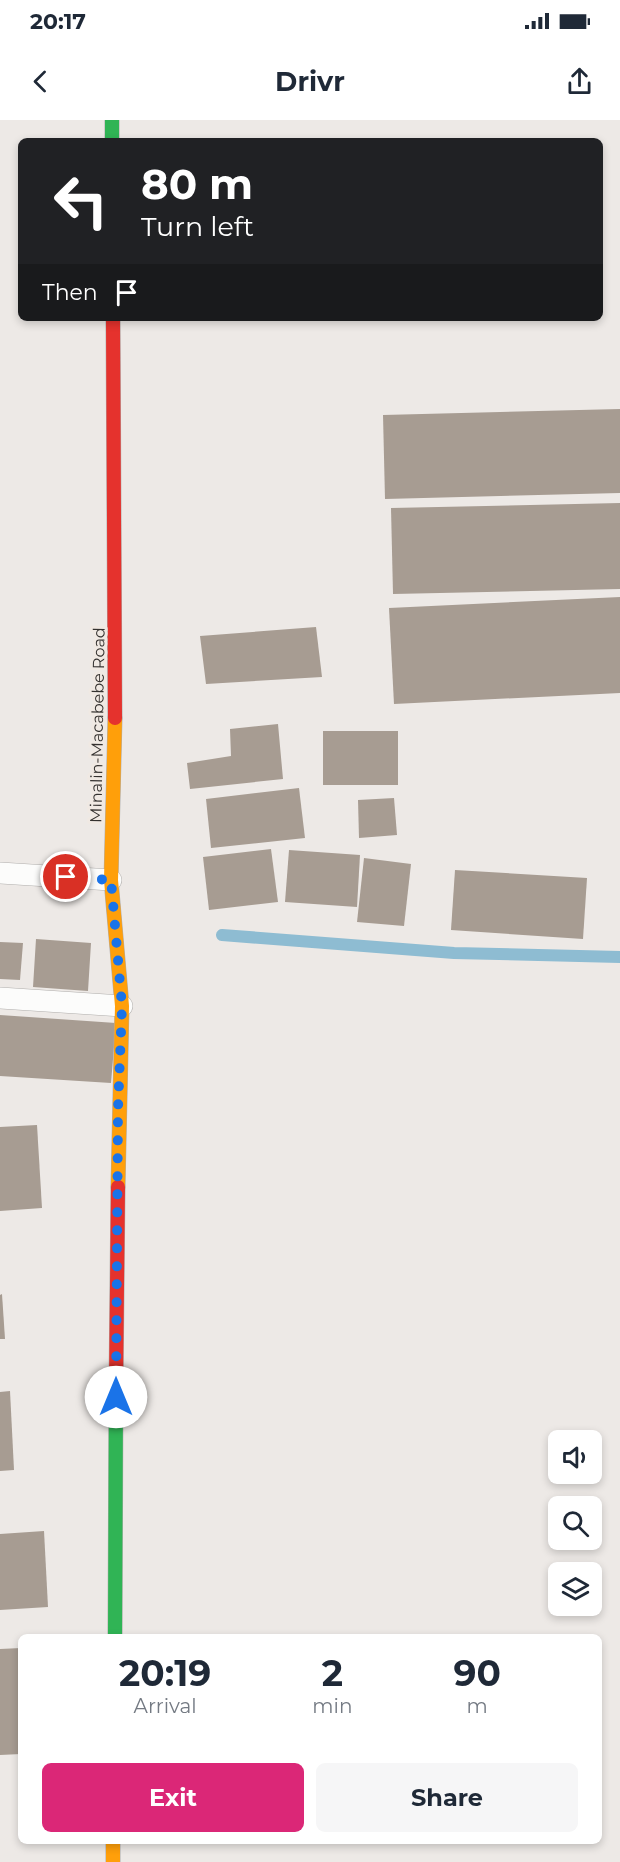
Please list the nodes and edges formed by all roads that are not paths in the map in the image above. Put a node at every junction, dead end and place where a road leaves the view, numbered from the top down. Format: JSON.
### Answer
{"nodes":[{"id":1,"x":112,"y":120,"type":"edge"},
{"id":2,"x":112,"y":138,"type":"edge"},
{"id":3,"x":113,"y":321,"type":"edge"},
{"id":4,"x":0,"y":873,"type":"edge"},
{"id":5,"x":111,"y":880,"type":"junction"},
{"id":6,"x":0,"y":998,"type":"edge"},
{"id":7,"x":122,"y":1006,"type":"junction"},
{"id":8,"x":115,"y":1634,"type":"edge"},
{"id":9,"x":113,"y":1844,"type":"edge"},
{"id":10,"x":113,"y":1862,"type":"edge"}],
"edges":[{"from":1,"to":2,"type":"main road"},
{"from":3,"to":5,"type":"main road","name":"Minalin-Macabebe Road"},
{"from":4,"to":5,"type":"lane"},
{"from":5,"to":7,"type":"main road","name":"Minalin-Macabebe Road"},
{"from":6,"to":7,"type":"lane"},
{"from":7,"to":8,"type":"main road","name":"Minalin-Macabebe Road"},
{"from":9,"to":10,"type":"main road"}]}
